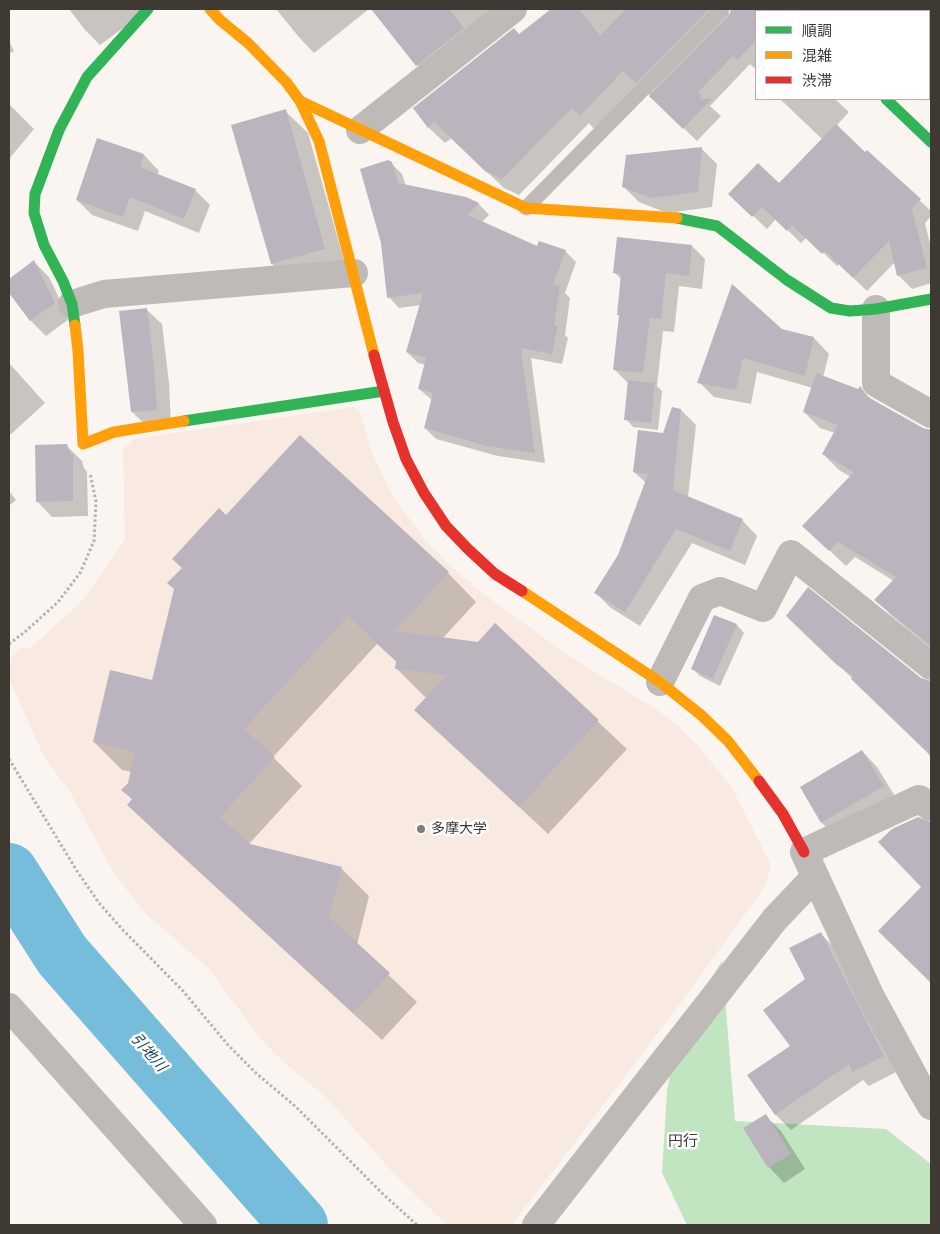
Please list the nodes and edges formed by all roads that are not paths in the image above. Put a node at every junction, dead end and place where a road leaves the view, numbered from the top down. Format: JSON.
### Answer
{"nodes":[{"id":1,"x":148,"y":9,"type":"edge"},
{"id":2,"x":210,"y":9,"type":"edge"},
{"id":3,"x":512,"y":9,"type":"edge"},
{"id":4,"x":722,"y":9,"type":"edge"},
{"id":5,"x":887,"y":100,"type":"edge"},
{"id":6,"x":300,"y":101,"type":"junction"},
{"id":7,"x":360,"y":130,"type":"junction"},
{"id":8,"x":931,"y":142,"type":"edge"},
{"id":9,"x":526,"y":208,"type":"junction"},
{"id":10,"x":354,"y":273,"type":"junction"},
{"id":11,"x":931,"y":299,"type":"edge"},
{"id":12,"x":72,"y":304,"type":"junction"},
{"id":13,"x":876,"y":309,"type":"junction"},
{"id":14,"x":384,"y":391,"type":"junction"},
{"id":15,"x":931,"y":414,"type":"edge"},
{"id":16,"x":931,"y":666,"type":"edge"},
{"id":17,"x":660,"y":682,"type":"junction"},
{"id":18,"x":931,"y":807,"type":"edge"},
{"id":19,"x":804,"y":852,"type":"junction"},
{"id":20,"x":815,"y":877,"type":"junction"},
{"id":21,"x":9,"y":1007,"type":"edge"},
{"id":22,"x":931,"y":1106,"type":"edge"},
{"id":23,"x":203,"y":1225,"type":"edge"},
{"id":24,"x":536,"y":1225,"type":"edge"}],
"edges":[{"from":1,"to":12,"type":"street"},
{"from":2,"to":6,"type":"street"},
{"from":3,"to":7,"type":"street"},
{"from":4,"to":9,"type":"lane"},
{"from":5,"to":8,"type":"street"},
{"from":6,"to":7,"type":"street"},
{"from":6,"to":10,"type":"street"},
{"from":7,"to":9,"type":"street"},
{"from":9,"to":13,"type":"street"},
{"from":10,"to":12,"type":"street"},
{"from":10,"to":14,"type":"street"},
{"from":11,"to":13,"type":"street"},
{"from":12,"to":14,"type":"street"},
{"from":13,"to":15,"type":"street"},
{"from":14,"to":17,"type":"street"},
{"from":16,"to":17,"type":"street"},
{"from":17,"to":19,"type":"street"},
{"from":18,"to":19,"type":"street"},
{"from":19,"to":20,"type":"street"},
{"from":20,"to":22,"type":"street"},
{"from":20,"to":24,"type":"street"},
{"from":21,"to":23,"type":"street"}]}
